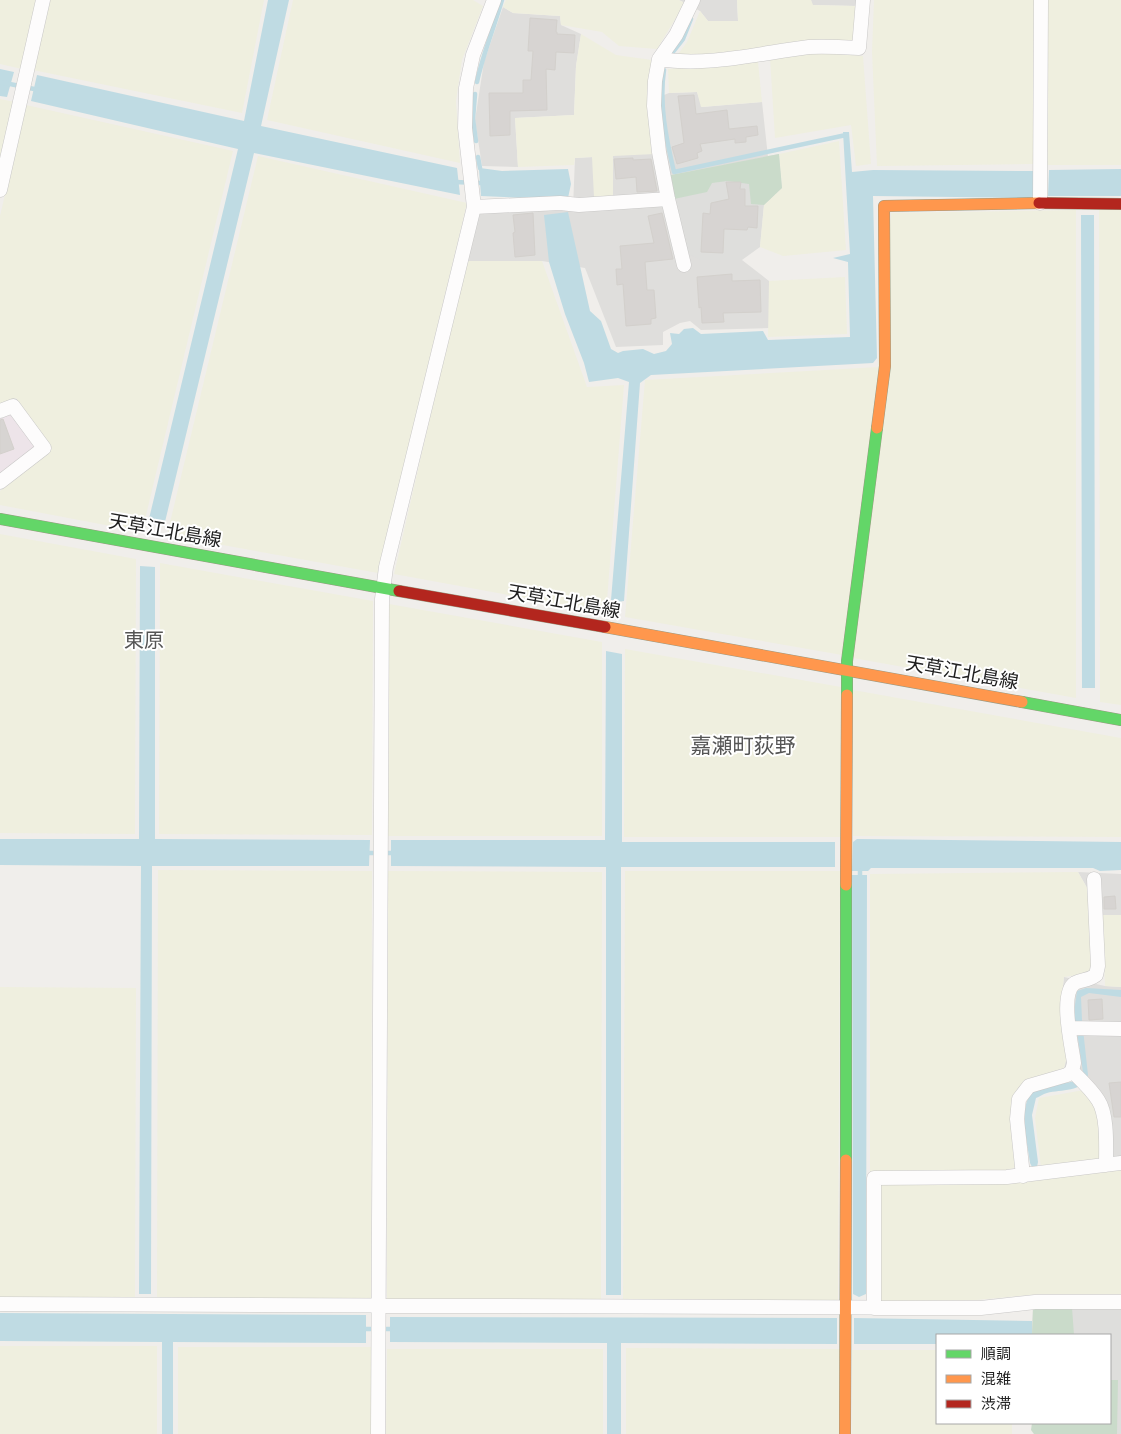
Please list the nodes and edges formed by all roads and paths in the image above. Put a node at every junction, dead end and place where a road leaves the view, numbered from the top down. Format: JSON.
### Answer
{"nodes":[{"id":1,"x":43,"y":0,"type":"edge"},
{"id":2,"x":693,"y":0,"type":"edge"},
{"id":3,"x":863,"y":0,"type":"edge"},
{"id":4,"x":1041,"y":0,"type":"edge"},
{"id":5,"x":491,"y":1,"type":"edge"},
{"id":6,"x":659,"y":59,"type":"junction"},
{"id":7,"x":0,"y":190,"type":"edge"},
{"id":8,"x":1040,"y":191,"type":"junction"},
{"id":9,"x":668,"y":199,"type":"junction"},
{"id":10,"x":1121,"y":204,"type":"edge"},
{"id":11,"x":474,"y":207,"type":"junction"},
{"id":12,"x":684,"y":265,"type":"dead end"},
{"id":13,"x":0,"y":411,"type":"edge"},
{"id":14,"x":0,"y":482,"type":"edge"},
{"id":15,"x":0,"y":519,"type":"edge"},
{"id":16,"x":383,"y":588,"type":"junction"},
{"id":17,"x":847,"y":670,"type":"junction"},
{"id":18,"x":1121,"y":720,"type":"edge"},
{"id":19,"x":1094,"y":879,"type":"dead end"},
{"id":20,"x":1069,"y":1028,"type":"junction"},
{"id":21,"x":1121,"y":1029,"type":"edge"},
{"id":22,"x":1079,"y":1078,"type":"junction"},
{"id":23,"x":1121,"y":1163,"type":"edge"},
{"id":24,"x":1106,"y":1165,"type":"junction"},
{"id":25,"x":1023,"y":1176,"type":"junction"},
{"id":26,"x":1121,"y":1302,"type":"edge"},
{"id":27,"x":0,"y":1304,"type":"edge"},
{"id":28,"x":379,"y":1306,"type":"junction"},
{"id":29,"x":846,"y":1308,"type":"junction"},
{"id":30,"x":874,"y":1308,"type":"junction"},
{"id":31,"x":378,"y":1434,"type":"edge"},
{"id":32,"x":845,"y":1434,"type":"edge"}],
"edges":[{"from":1,"to":7,"type":"street"},
{"from":2,"to":6,"type":"street"},
{"from":3,"to":6,"type":"street"},
{"from":4,"to":8,"type":"street"},
{"from":5,"to":11,"type":"street"},
{"from":6,"to":9,"type":"street"},
{"from":8,"to":10,"type":"street"},
{"from":8,"to":17,"type":"street"},
{"from":9,"to":11,"type":"street"},
{"from":9,"to":12,"type":"street"},
{"from":11,"to":16,"type":"street"},
{"from":13,"to":14,"type":"street"},
{"from":15,"to":16,"type":"street","name":"天草江北島線"},
{"from":16,"to":17,"type":"street","name":"天草江北島線"},
{"from":16,"to":28,"type":"street"},
{"from":17,"to":18,"type":"street","name":"天草江北島線"},
{"from":17,"to":29,"type":"street"},
{"from":19,"to":20,"type":"street"},
{"from":20,"to":21,"type":"street"},
{"from":20,"to":22,"type":"street"},
{"from":22,"to":24,"type":"street"},
{"from":22,"to":25,"type":"street"},
{"from":23,"to":24,"type":"street"},
{"from":24,"to":25,"type":"street"},
{"from":25,"to":30,"type":"street"},
{"from":26,"to":30,"type":"street"},
{"from":27,"to":28,"type":"street"},
{"from":28,"to":29,"type":"street"},
{"from":28,"to":31,"type":"street"},
{"from":29,"to":30,"type":"street"},
{"from":29,"to":32,"type":"street"}]}
